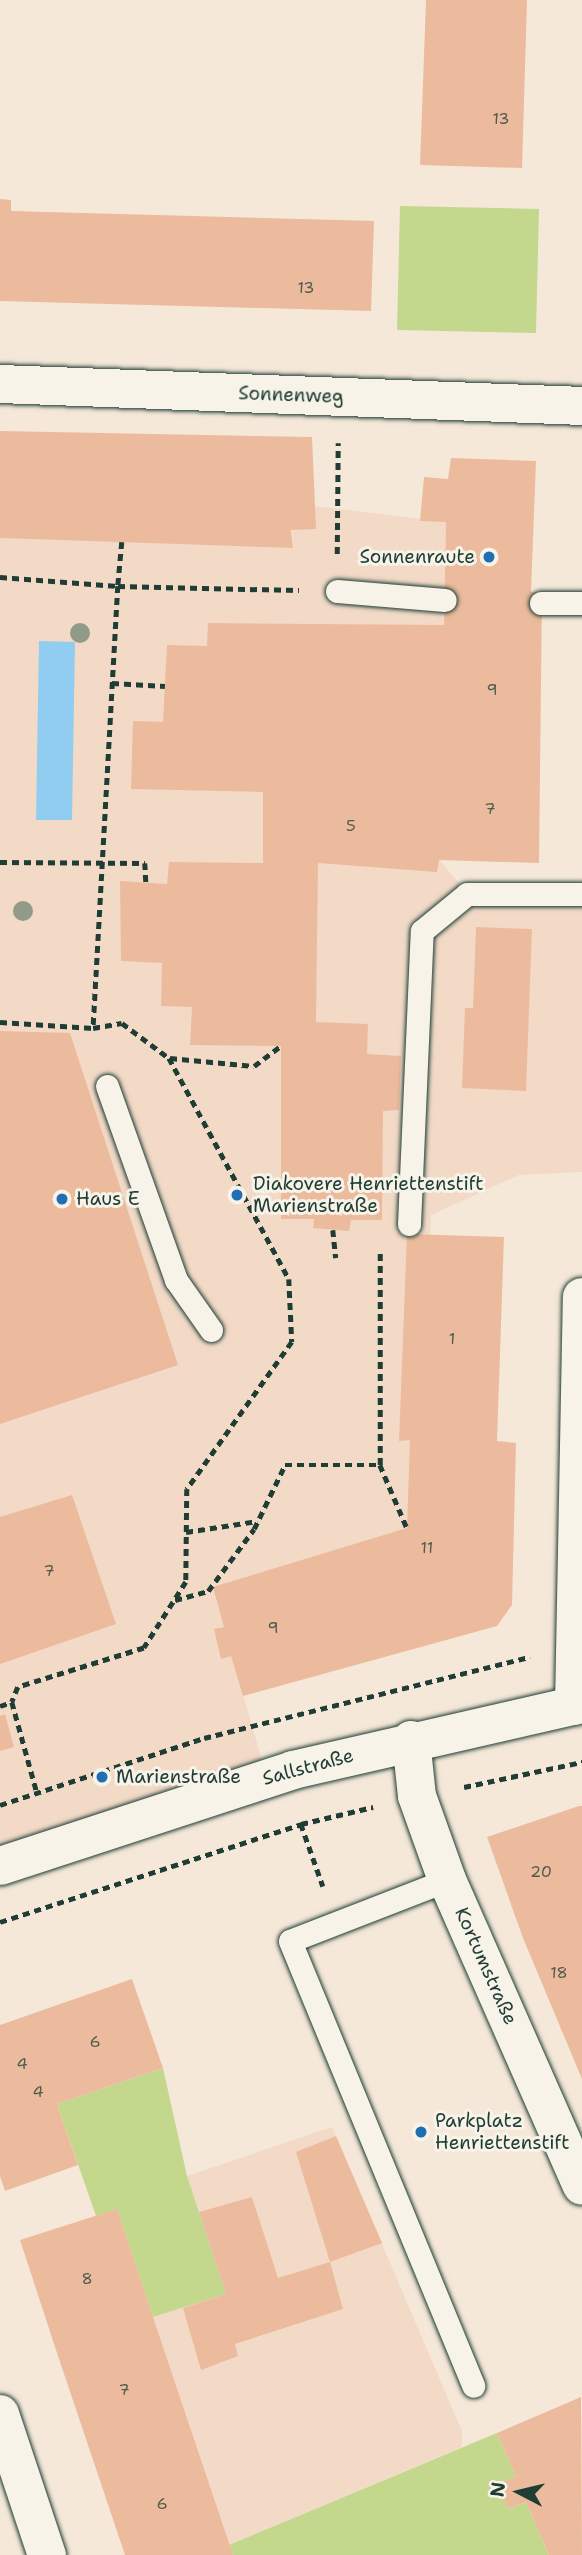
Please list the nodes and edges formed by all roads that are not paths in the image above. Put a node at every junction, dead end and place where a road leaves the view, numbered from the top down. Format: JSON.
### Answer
{"nodes":[{"id":1,"x":0,"y":384,"type":"edge"},
{"id":2,"x":582,"y":406,"type":"edge"},
{"id":3,"x":337,"y":591,"type":"road end"},
{"id":4,"x":444,"y":600,"type":"dead end"},
{"id":5,"x":541,"y":603,"type":"dead end"},
{"id":6,"x":582,"y":603,"type":"edge"},
{"id":7,"x":582,"y":894,"type":"edge"},
{"id":8,"x":107,"y":1086,"type":"dead end"},
{"id":9,"x":409,"y":1224,"type":"dead end"},
{"id":10,"x":582,"y":1297,"type":"edge"},
{"id":11,"x":211,"y":1330,"type":"dead end"},
{"id":12,"x":578,"y":1705,"type":"edge"},
{"id":13,"x":411,"y":1740,"type":"junction"},
{"id":14,"x":0,"y":1866,"type":"edge"},
{"id":15,"x":447,"y":1880,"type":"junction"},
{"id":16,"x":582,"y":2186,"type":"edge"},
{"id":17,"x":473,"y":2386,"type":"dead end"},
{"id":18,"x":0,"y":2414,"type":"edge"},
{"id":19,"x":47,"y":2555,"type":"edge"}],
"edges":[{"from":1,"to":2,"type":"street","name":"Sonnenweg"},
{"from":3,"to":4,"type":"lane"},
{"from":5,"to":6,"type":"lane"},
{"from":7,"to":9,"type":"lane"},
{"from":8,"to":11,"type":"lane"},
{"from":10,"to":12,"type":"street"},
{"from":12,"to":13,"type":"street","name":"Sallstraße"},
{"from":13,"to":14,"type":"street","name":"Sallstraße"},
{"from":13,"to":15,"type":"street","name":"Kortumstraße"},
{"from":15,"to":16,"type":"street","name":"Kortumstraße"},
{"from":15,"to":17,"type":"lane"},
{"from":18,"to":19,"type":"street"}]}
